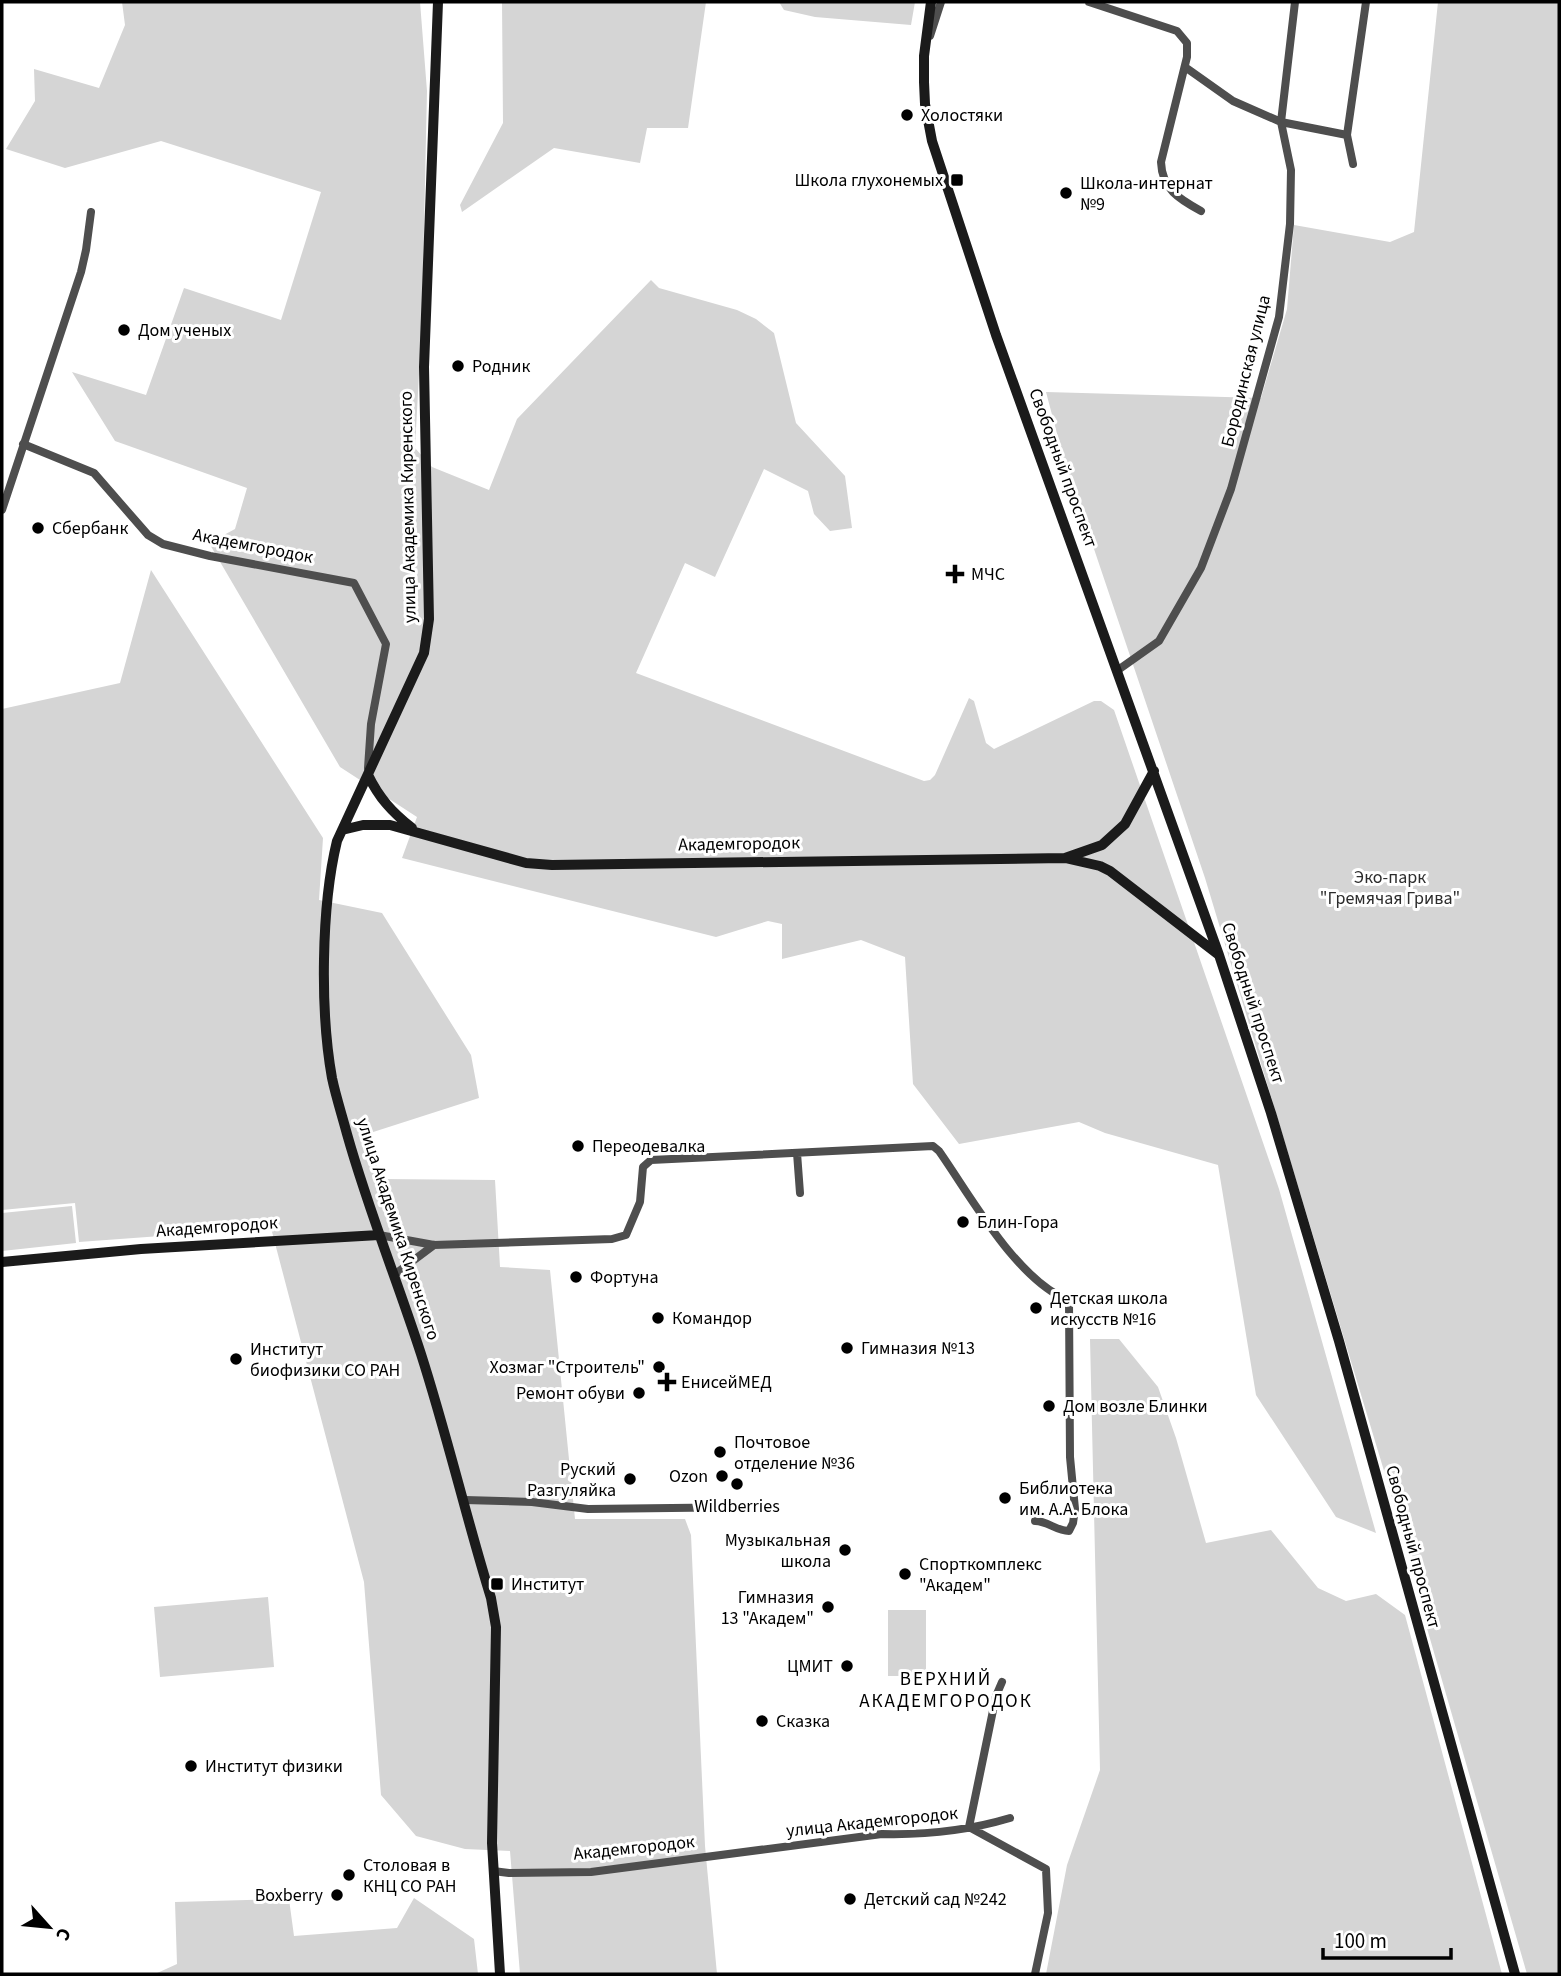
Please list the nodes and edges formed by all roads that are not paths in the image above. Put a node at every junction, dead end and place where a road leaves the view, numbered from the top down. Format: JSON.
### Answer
{"nodes":[{"id":1,"x":438,"y":2,"type":"edge"},
{"id":2,"x":931,"y":2,"type":"edge"},
{"id":3,"x":941,"y":2,"type":"edge"},
{"id":4,"x":1088,"y":2,"type":"edge"},
{"id":5,"x":1295,"y":2,"type":"edge"},
{"id":6,"x":1366,"y":2,"type":"edge"},
{"id":7,"x":924,"y":56,"type":"junction"},
{"id":8,"x":1185,"y":67,"type":"junction"},
{"id":9,"x":1281,"y":122,"type":"junction"},
{"id":10,"x":1347,"y":135,"type":"junction"},
{"id":11,"x":1353,"y":164,"type":"dead end"},
{"id":12,"x":1201,"y":211,"type":"dead end"},
{"id":13,"x":91,"y":212,"type":"dead end"},
{"id":14,"x":23,"y":444,"type":"junction"},
{"id":15,"x":2,"y":510,"type":"edge"},
{"id":16,"x":1118,"y":670,"type":"junction"},
{"id":17,"x":1153,"y":771,"type":"junction"},
{"id":18,"x":368,"y":775,"type":"junction"},
{"id":19,"x":342,"y":830,"type":"junction"},
{"id":20,"x":417,"y":831,"type":"junction"},
{"id":21,"x":1065,"y":859,"type":"junction"},
{"id":22,"x":1219,"y":955,"type":"junction"},
{"id":23,"x":797,"y":1153,"type":"junction"},
{"id":24,"x":800,"y":1193,"type":"dead end"},
{"id":25,"x":379,"y":1235,"type":"junction"},
{"id":26,"x":434,"y":1245,"type":"junction"},
{"id":27,"x":2,"y":1262,"type":"edge"},
{"id":28,"x":394,"y":1275,"type":"junction"},
{"id":29,"x":465,"y":1500,"type":"junction"},
{"id":30,"x":755,"y":1507,"type":"dead end"},
{"id":31,"x":1035,"y":1521,"type":"dead end"},
{"id":32,"x":1002,"y":1682,"type":"dead end"},
{"id":33,"x":1010,"y":1818,"type":"dead end"},
{"id":34,"x":969,"y":1827,"type":"junction"},
{"id":35,"x":778,"y":1848,"type":"joint"},
{"id":36,"x":493,"y":1871,"type":"junction"},
{"id":37,"x":500,"y":1974,"type":"edge"},
{"id":38,"x":1035,"y":1974,"type":"edge"},
{"id":39,"x":1515,"y":1974,"type":"edge"}],
"edges":[{"from":1,"to":18,"type":"main road","name":"улица Академика Киренского"},
{"from":2,"to":7,"type":"main road","name":"Свободный проспект"},
{"from":3,"to":7,"type":"street"},
{"from":4,"to":8,"type":"street"},
{"from":5,"to":9,"type":"street","name":"Бородинская улица"},
{"from":6,"to":10,"type":"street"},
{"from":7,"to":16,"type":"main road","name":"Свободный проспект"},
{"from":8,"to":9,"type":"street"},
{"from":8,"to":12,"type":"street"},
{"from":9,"to":10,"type":"street"},
{"from":9,"to":16,"type":"street","name":"Бородинская улица"},
{"from":10,"to":11,"type":"street"},
{"from":13,"to":14,"type":"street"},
{"from":14,"to":15,"type":"street"},
{"from":14,"to":18,"type":"street","name":"Академгородок"},
{"from":16,"to":17,"type":"main road","name":"Свободный проспект"},
{"from":17,"to":21,"type":"main road"},
{"from":17,"to":22,"type":"main road","name":"Свободный проспект"},
{"from":18,"to":19,"type":"main road","name":"улица Академика Киренского"},
{"from":18,"to":20,"type":"main road"},
{"from":19,"to":20,"type":"main road","name":"Академгородок"},
{"from":19,"to":25,"type":"main road","name":"улица Академика Киренского"},
{"from":20,"to":21,"type":"main road","name":"Академгородок"},
{"from":21,"to":22,"type":"main road"},
{"from":22,"to":39,"type":"main road","name":"Свободный проспект"},
{"from":23,"to":24,"type":"street"},
{"from":23,"to":26,"type":"street","name":"Академгородок"},
{"from":23,"to":31,"type":"street","name":"Академгородок"},
{"from":25,"to":26,"type":"street","name":"Академгородок"},
{"from":25,"to":27,"type":"main road","name":"Академгородок"},
{"from":25,"to":28,"type":"main road","name":"улица Академика Киренского"},
{"from":26,"to":28,"type":"street"},
{"from":28,"to":29,"type":"main road","name":"улица Академика Киренского"},
{"from":29,"to":30,"type":"street"},
{"from":29,"to":36,"type":"main road","name":"улица Академика Киренского"},
{"from":32,"to":34,"type":"street","name":"улица Академгородок"},
{"from":33,"to":34,"type":"street","name":"улица Академгородок"},
{"from":34,"to":35,"type":"street","name":"улица Академгородок"},
{"from":34,"to":38,"type":"street"},
{"from":35,"to":36,"type":"street","name":"Академгородок"},
{"from":36,"to":37,"type":"main road","name":"улица Академика Киренского"}]}
